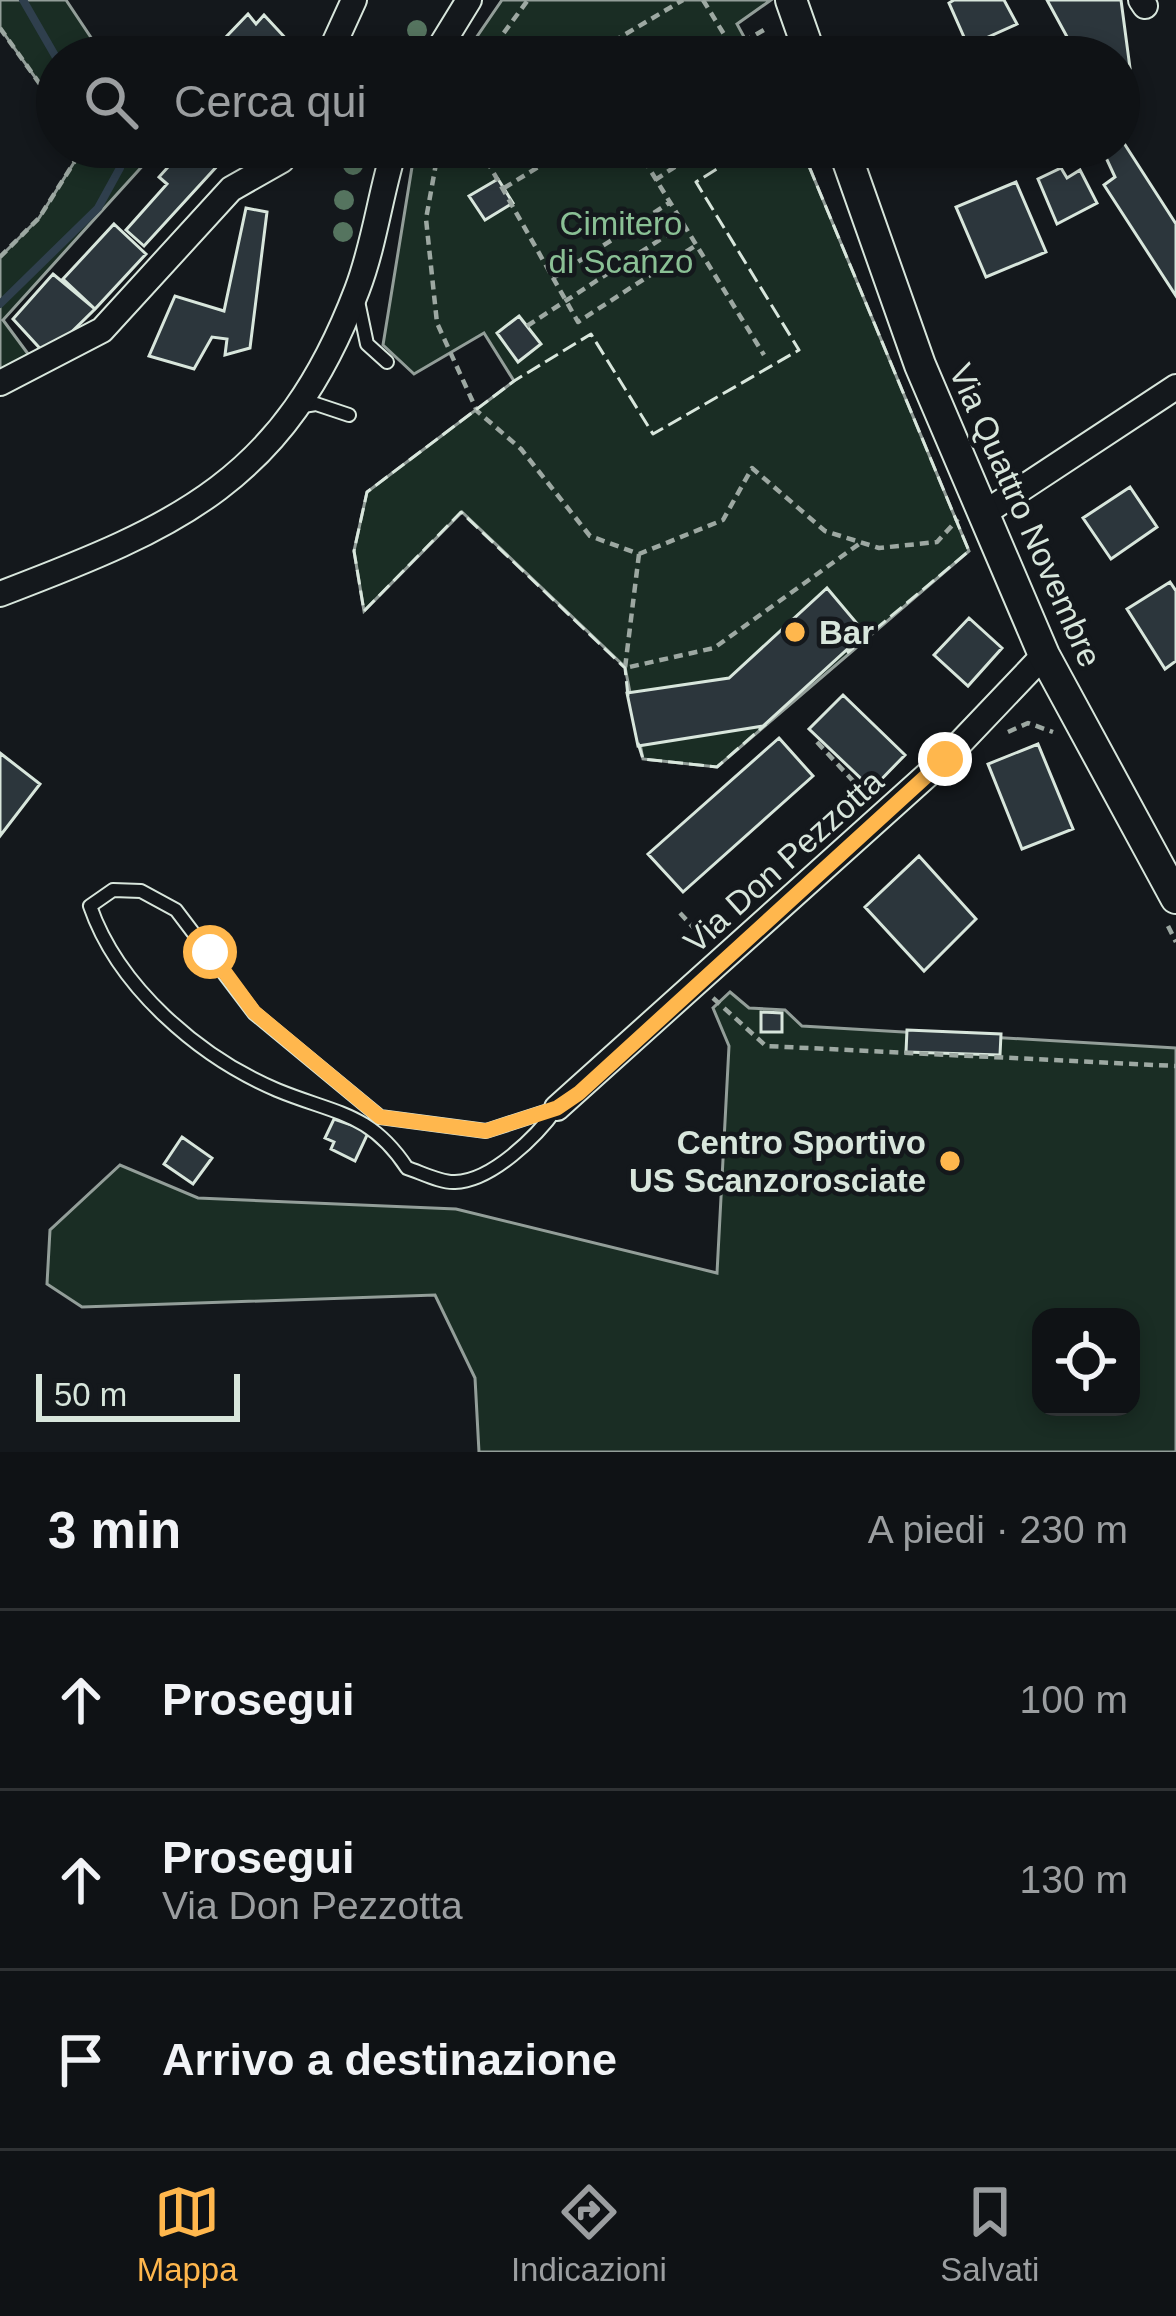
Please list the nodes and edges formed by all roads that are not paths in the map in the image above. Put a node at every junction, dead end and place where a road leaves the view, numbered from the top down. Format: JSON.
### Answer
{"nodes":[{"id":1,"x":354,"y":0,"type":"edge"},
{"id":2,"x":469,"y":0,"type":"edge"},
{"id":3,"x":790,"y":4,"type":"edge"},
{"id":4,"x":338,"y":36,"type":"edge"},
{"id":5,"x":447,"y":36,"type":"edge"},
{"id":6,"x":803,"y":36,"type":"edge"},
{"id":7,"x":268,"y":168,"type":"edge"},
{"id":8,"x":389,"y":168,"type":"edge"},
{"id":9,"x":850,"y":168,"type":"edge"},
{"id":10,"x":356,"y":291,"type":"junction"},
{"id":11,"x":387,"y":362,"type":"dead end"},
{"id":12,"x":0,"y":383,"type":"edge"},
{"id":13,"x":1176,"y":387,"type":"edge"},
{"id":14,"x":296,"y":407,"type":"junction"},
{"id":15,"x":349,"y":415,"type":"dead end"},
{"id":16,"x":983,"y":514,"type":"junction"},
{"id":17,"x":0,"y":594,"type":"edge"},
{"id":18,"x":1044,"y":655,"type":"junction"},
{"id":19,"x":1172,"y":911,"type":"edge"},
{"id":20,"x":557,"y":1108,"type":"junction"}],
"edges":[{"from":1,"to":4,"type":"street"},
{"from":2,"to":5,"type":"street"},
{"from":3,"to":6,"type":"street"},
{"from":7,"to":12,"type":"street"},
{"from":8,"to":10,"type":"street"},
{"from":9,"to":16,"type":"street","name":"Via Quattro Novembre"},
{"from":10,"to":11,"type":"lane"},
{"from":10,"to":14,"type":"street"},
{"from":13,"to":16,"type":"street"},
{"from":14,"to":15,"type":"lane"},
{"from":14,"to":17,"type":"street"},
{"from":16,"to":18,"type":"street","name":"Via Quattro Novembre"},
{"from":18,"to":19,"type":"street","name":"Via Quattro Novembre"},
{"from":18,"to":20,"type":"street","name":"Via Don Pezzotta"},
{"from":20,"to":20,"type":"lane"}]}
